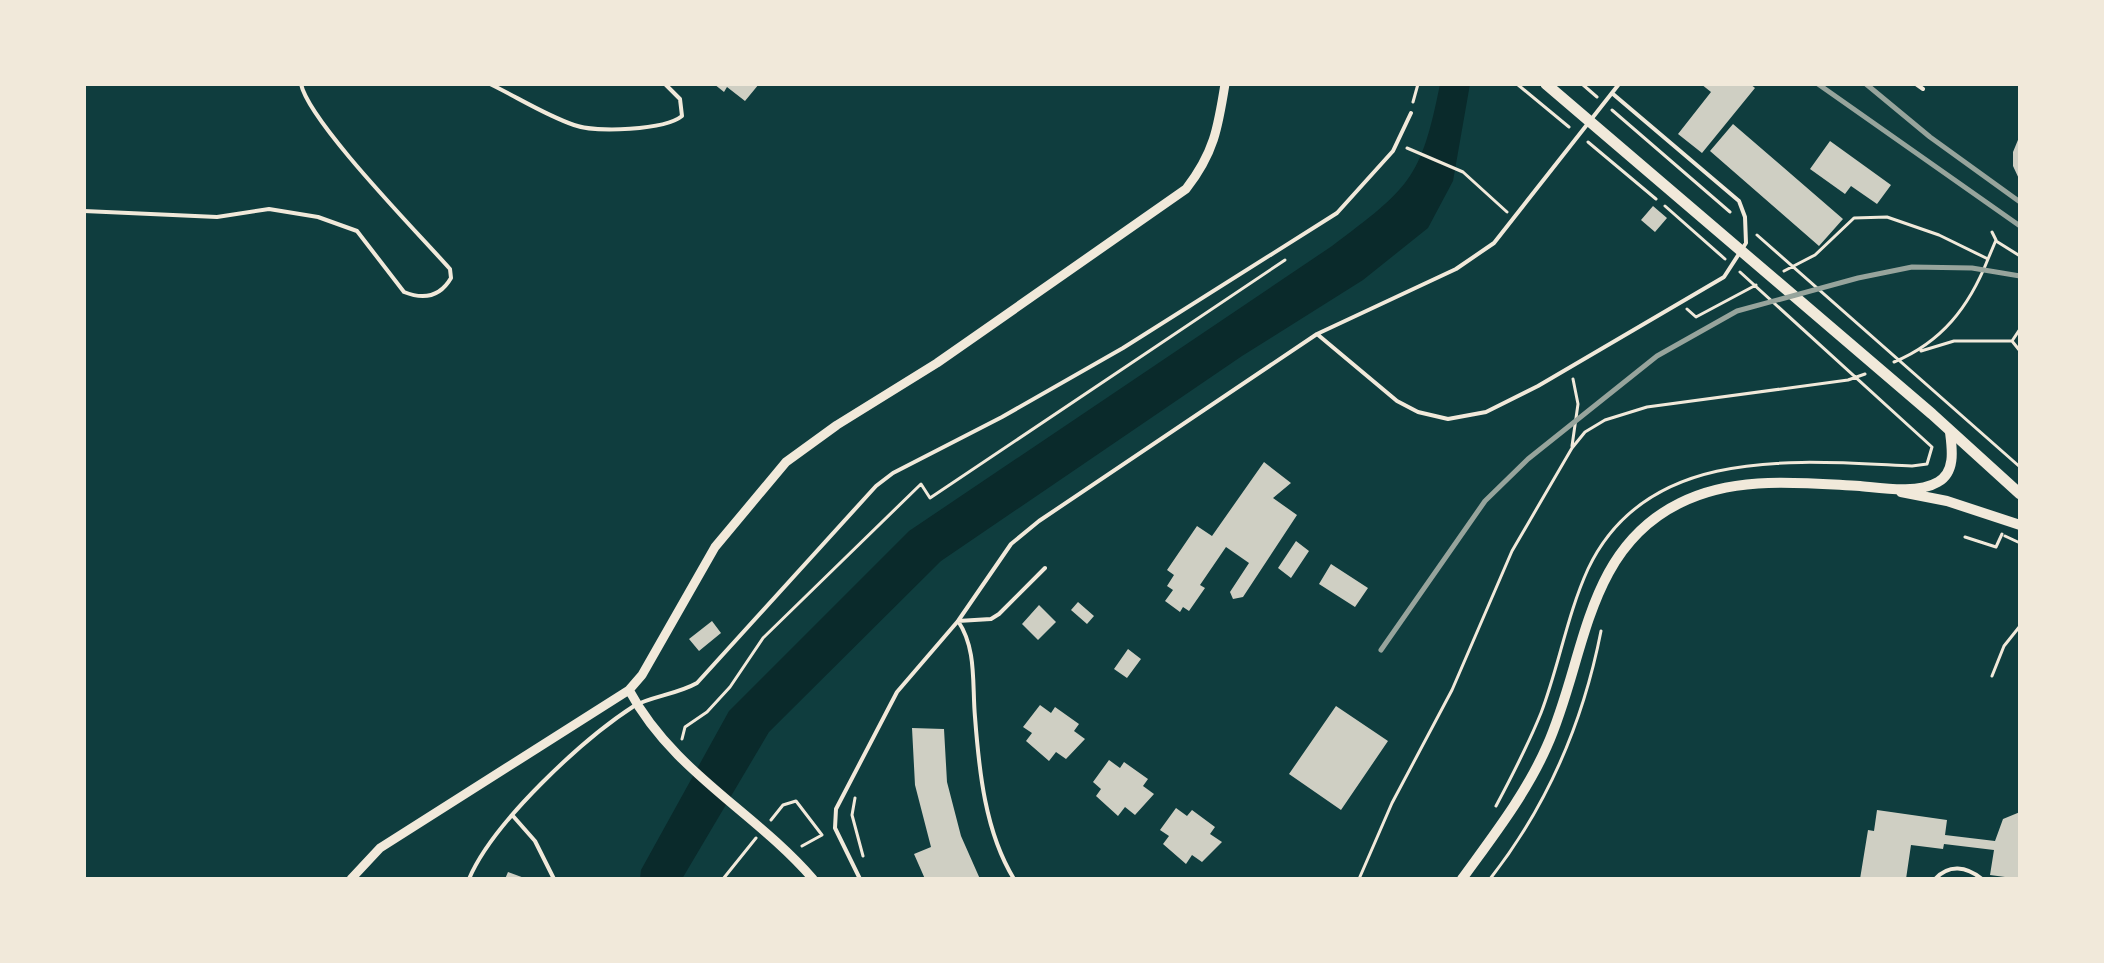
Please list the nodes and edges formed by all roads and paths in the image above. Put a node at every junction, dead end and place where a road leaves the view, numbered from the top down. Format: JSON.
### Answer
{"nodes":[{"id":1,"x":301,"y":84,"type":"edge"},
{"id":2,"x":490,"y":84,"type":"edge"},
{"id":3,"x":665,"y":84,"type":"edge"},
{"id":4,"x":1225,"y":84,"type":"edge"},
{"id":5,"x":1418,"y":84,"type":"edge"},
{"id":6,"x":1546,"y":84,"type":"edge"},
{"id":7,"x":1582,"y":84,"type":"edge"},
{"id":8,"x":1619,"y":84,"type":"edge"},
{"id":9,"x":1916,"y":84,"type":"edge"},
{"id":10,"x":1923,"y":89,"type":"dead end"},
{"id":11,"x":1613,"y":94,"type":"junction"},
{"id":12,"x":1411,"y":113,"type":"joint"},
{"id":13,"x":1404,"y":147,"type":"dead end"},
{"id":14,"x":1416,"y":152,"type":"dead end"},
{"id":15,"x":1401,"y":154,"type":"dead end"},
{"id":16,"x":84,"y":211,"type":"edge"},
{"id":17,"x":1736,"y":217,"type":"dead end"},
{"id":18,"x":1515,"y":220,"type":"junction"},
{"id":19,"x":1748,"y":227,"type":"dead end"},
{"id":20,"x":1992,"y":232,"type":"dead end"},
{"id":21,"x":1996,"y":240,"type":"junction"},
{"id":22,"x":2020,"y":256,"type":"edge"},
{"id":23,"x":1289,"y":258,"type":"dead end"},
{"id":24,"x":1988,"y":259,"type":"junction"},
{"id":25,"x":1775,"y":275,"type":"dead end"},
{"id":26,"x":1762,"y":282,"type":"dead end"},
{"id":27,"x":1682,"y":304,"type":"junction"},
{"id":28,"x":2020,"y":329,"type":"edge"},
{"id":29,"x":1317,"y":334,"type":"junction"},
{"id":30,"x":2012,"y":341,"type":"junction"},
{"id":31,"x":2020,"y":351,"type":"edge"},
{"id":32,"x":1916,"y":353,"type":"junction"},
{"id":33,"x":1889,"y":364,"type":"dead end"},
{"id":34,"x":1875,"y":369,"type":"dead end"},
{"id":35,"x":1573,"y":379,"type":"dead end"},
{"id":36,"x":1950,"y":432,"type":"junction"},
{"id":37,"x":1932,"y":447,"type":"dead end"},
{"id":38,"x":1572,"y":448,"type":"junction"},
{"id":39,"x":2020,"y":467,"type":"edge"},
{"id":40,"x":1876,"y":487,"type":"junction"},
{"id":41,"x":2020,"y":494,"type":"edge"},
{"id":42,"x":2020,"y":525,"type":"edge"},
{"id":43,"x":1993,"y":530,"type":"dead end"},
{"id":44,"x":2002,"y":534,"type":"junction"},
{"id":45,"x":1965,"y":537,"type":"dead end"},
{"id":46,"x":2020,"y":543,"type":"edge"},
{"id":47,"x":1045,"y":568,"type":"dead end"},
{"id":48,"x":958,"y":621,"type":"junction"},
{"id":49,"x":2020,"y":626,"type":"edge"},
{"id":50,"x":1601,"y":630,"type":"dead end"},
{"id":51,"x":1992,"y":676,"type":"dead end"},
{"id":52,"x":629,"y":690,"type":"junction"},
{"id":53,"x":637,"y":705,"type":"junction"},
{"id":54,"x":686,"y":748,"type":"dead end"},
{"id":55,"x":856,"y":793,"type":"dead end"},
{"id":56,"x":1494,"y":809,"type":"dead end"},
{"id":57,"x":809,"y":815,"type":"dead end"},
{"id":58,"x":513,"y":816,"type":"junction"},
{"id":59,"x":800,"y":847,"type":"dead end"},
{"id":60,"x":866,"y":866,"type":"dead end"},
{"id":61,"x":351,"y":879,"type":"edge"},
{"id":62,"x":469,"y":879,"type":"edge"},
{"id":63,"x":554,"y":879,"type":"edge"},
{"id":64,"x":813,"y":879,"type":"edge"},
{"id":65,"x":860,"y":879,"type":"edge"},
{"id":66,"x":1014,"y":879,"type":"edge"},
{"id":67,"x":1359,"y":879,"type":"edge"},
{"id":68,"x":1462,"y":879,"type":"edge"},
{"id":69,"x":1490,"y":879,"type":"edge"},
{"id":70,"x":1935,"y":879,"type":"edge"},
{"id":71,"x":1982,"y":879,"type":"edge"}],
"edges":[{"from":1,"to":16,"type":"lane"},
{"from":2,"to":3,"type":"lane"},
{"from":4,"to":52,"type":"street"},
{"from":5,"to":12,"type":"path"},
{"from":6,"to":36,"type":"main road"},
{"from":7,"to":17,"type":"path"},
{"from":8,"to":11,"type":"lane"},
{"from":9,"to":10,"type":"lane"},
{"from":11,"to":18,"type":"lane"},
{"from":11,"to":27,"type":"lane"},
{"from":12,"to":53,"type":"lane"},
{"from":13,"to":15,"type":"path"},
{"from":14,"to":18,"type":"path"},
{"from":18,"to":29,"type":"lane"},
{"from":19,"to":39,"type":"path"},
{"from":20,"to":21,"type":"path"},
{"from":21,"to":22,"type":"path"},
{"from":21,"to":24,"type":"path"},
{"from":23,"to":54,"type":"path"},
{"from":24,"to":25,"type":"path"},
{"from":24,"to":32,"type":"path"},
{"from":26,"to":27,"type":"path"},
{"from":27,"to":29,"type":"lane"},
{"from":28,"to":30,"type":"path"},
{"from":29,"to":48,"type":"lane"},
{"from":30,"to":31,"type":"path"},
{"from":30,"to":32,"type":"path"},
{"from":32,"to":33,"type":"path"},
{"from":34,"to":38,"type":"path"},
{"from":35,"to":38,"type":"path"},
{"from":36,"to":40,"type":"main road"},
{"from":36,"to":41,"type":"main road"},
{"from":37,"to":56,"type":"path"},
{"from":38,"to":67,"type":"path"},
{"from":40,"to":42,"type":"main road"},
{"from":40,"to":68,"type":"main road"},
{"from":43,"to":44,"type":"path"},
{"from":44,"to":45,"type":"path"},
{"from":44,"to":46,"type":"path"},
{"from":47,"to":48,"type":"lane"},
{"from":48,"to":65,"type":"lane"},
{"from":48,"to":66,"type":"lane"},
{"from":49,"to":51,"type":"path"},
{"from":50,"to":69,"type":"path"},
{"from":52,"to":53,"type":"street"},
{"from":52,"to":61,"type":"street"},
{"from":53,"to":58,"type":"lane"},
{"from":53,"to":64,"type":"street"},
{"from":55,"to":60,"type":"path"},
{"from":57,"to":59,"type":"path"},
{"from":58,"to":62,"type":"lane"},
{"from":58,"to":63,"type":"lane"},
{"from":70,"to":71,"type":"lane"}]}
